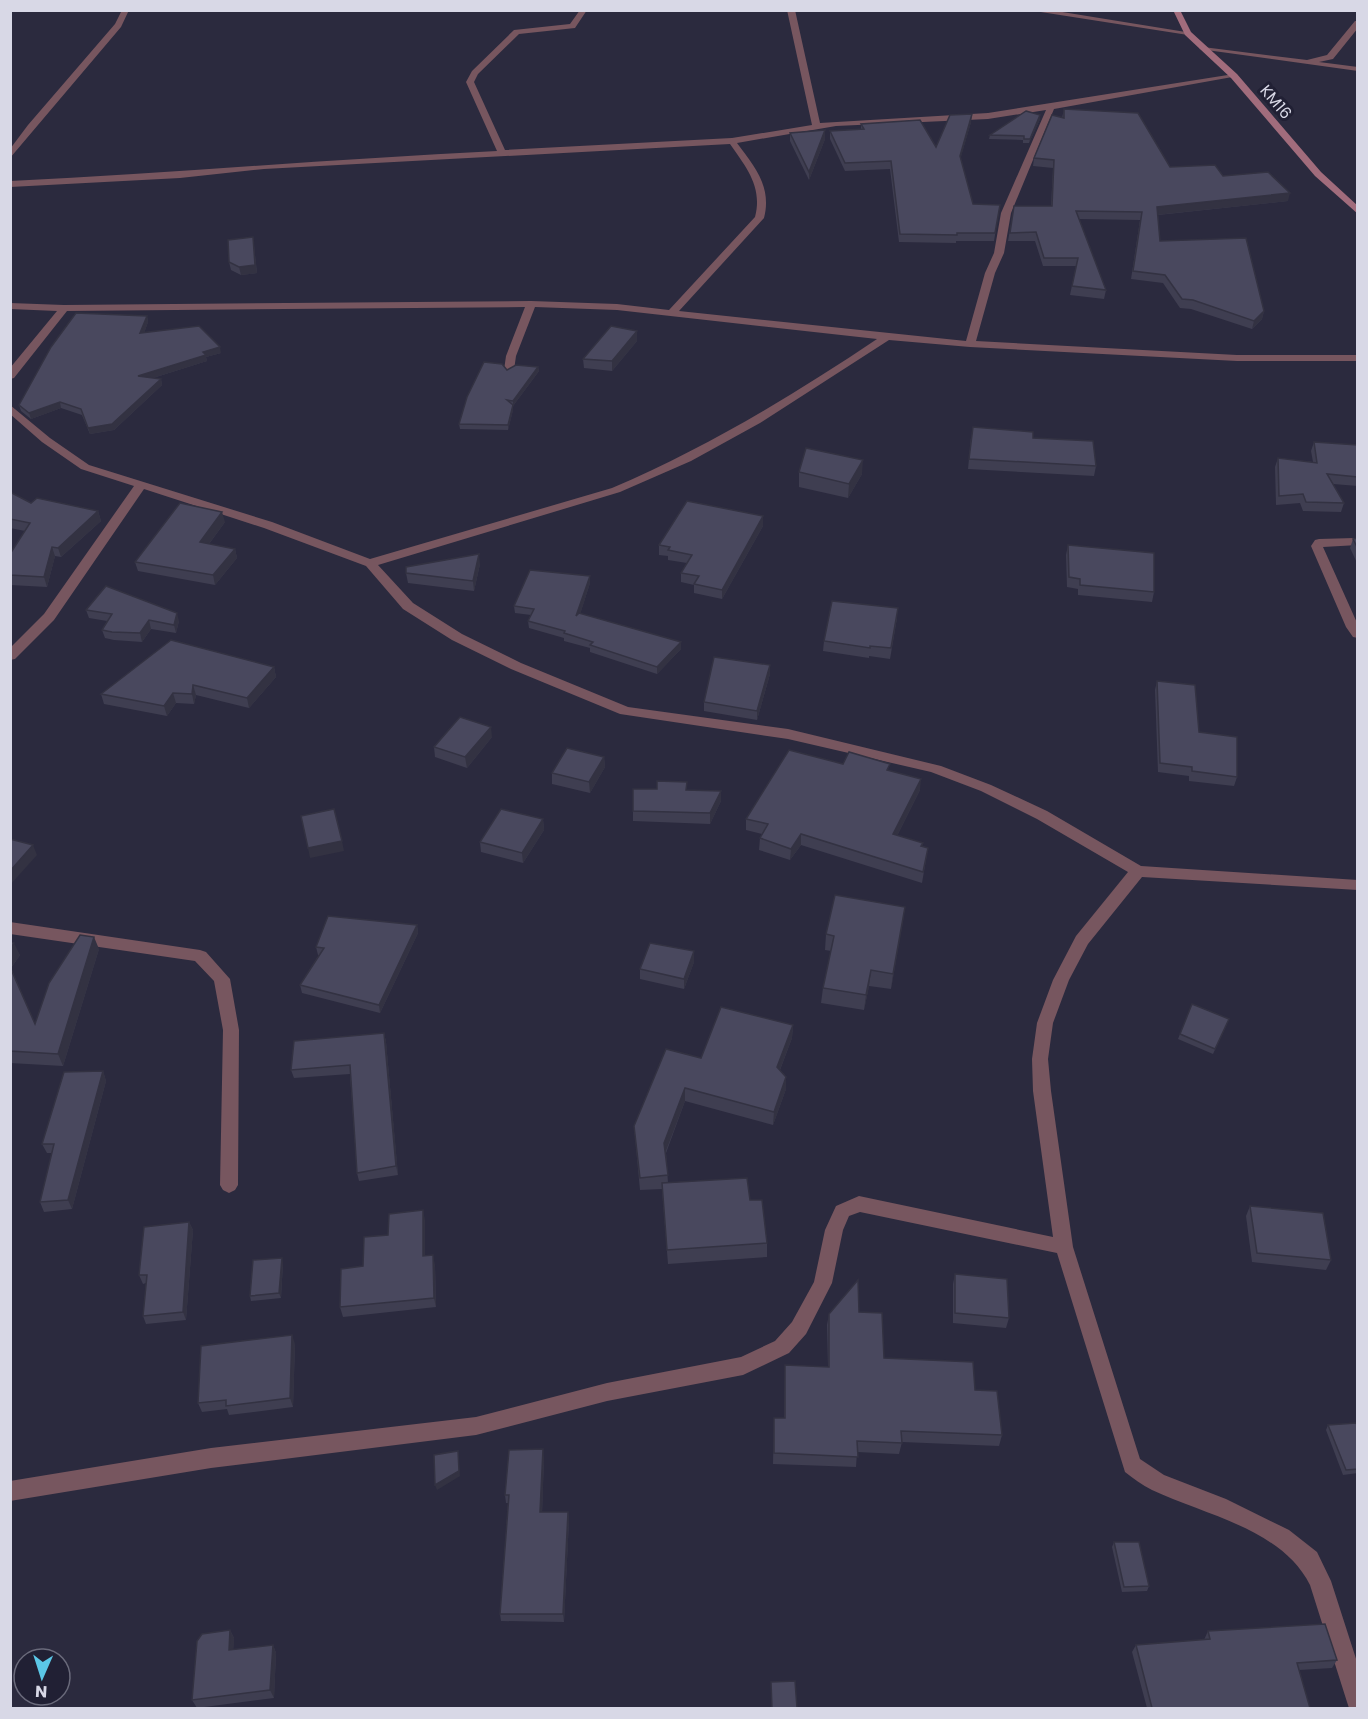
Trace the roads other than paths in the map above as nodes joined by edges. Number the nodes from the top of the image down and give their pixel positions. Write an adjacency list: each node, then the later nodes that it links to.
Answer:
1 (126, 10): 17 (street)
2 (584, 10): 16 (street)
3 (791, 10): 14 (street)
4 (1031, 10): 7 (street)
5 (1176, 10): 7 (street, KM16)
6 (1358, 23): 9 (street)
7 (1188, 33): 8 (street, KM16)
8 (1203, 49): 10 (street); 12 (street, KM16)
9 (1330, 57): 10 (street); 11 (street)
10 (1298, 63): 11 (street)
11 (1354, 69)
12 (1234, 76): 13 (street); 19 (street, KM16)
13 (1051, 107): 14 (street); 25 (street)
14 (817, 127): 15 (street)
15 (732, 141): 16 (street); 23 (street)
16 (502, 153): 18 (street)
17 (10, 156)
18 (10, 184)
19 (1358, 211)
20 (531, 304): 22 (street); 23 (street); 27 (street)
21 (10, 306): 22 (street)
22 (64, 308): 28 (street)
23 (672, 312): 24 (street)
24 (887, 337): 25 (street); 32 (street)
25 (970, 344): 26 (street)
26 (1358, 358)
27 (509, 370)
28 (10, 376)
29 (10, 408): 30 (street)
30 (141, 485): 32 (street); 34 (street)
31 (1354, 542): 33 (street)
32 (370, 563): 35 (street)
33 (1358, 634)
34 (10, 656)
35 (1138, 872): 36 (street); 39 (street)
36 (1358, 885)
37 (10, 928): 38 (street)
38 (229, 1185)
39 (1064, 1247): 40 (street); 41 (street)
40 (10, 1491)
41 (1358, 1702)

